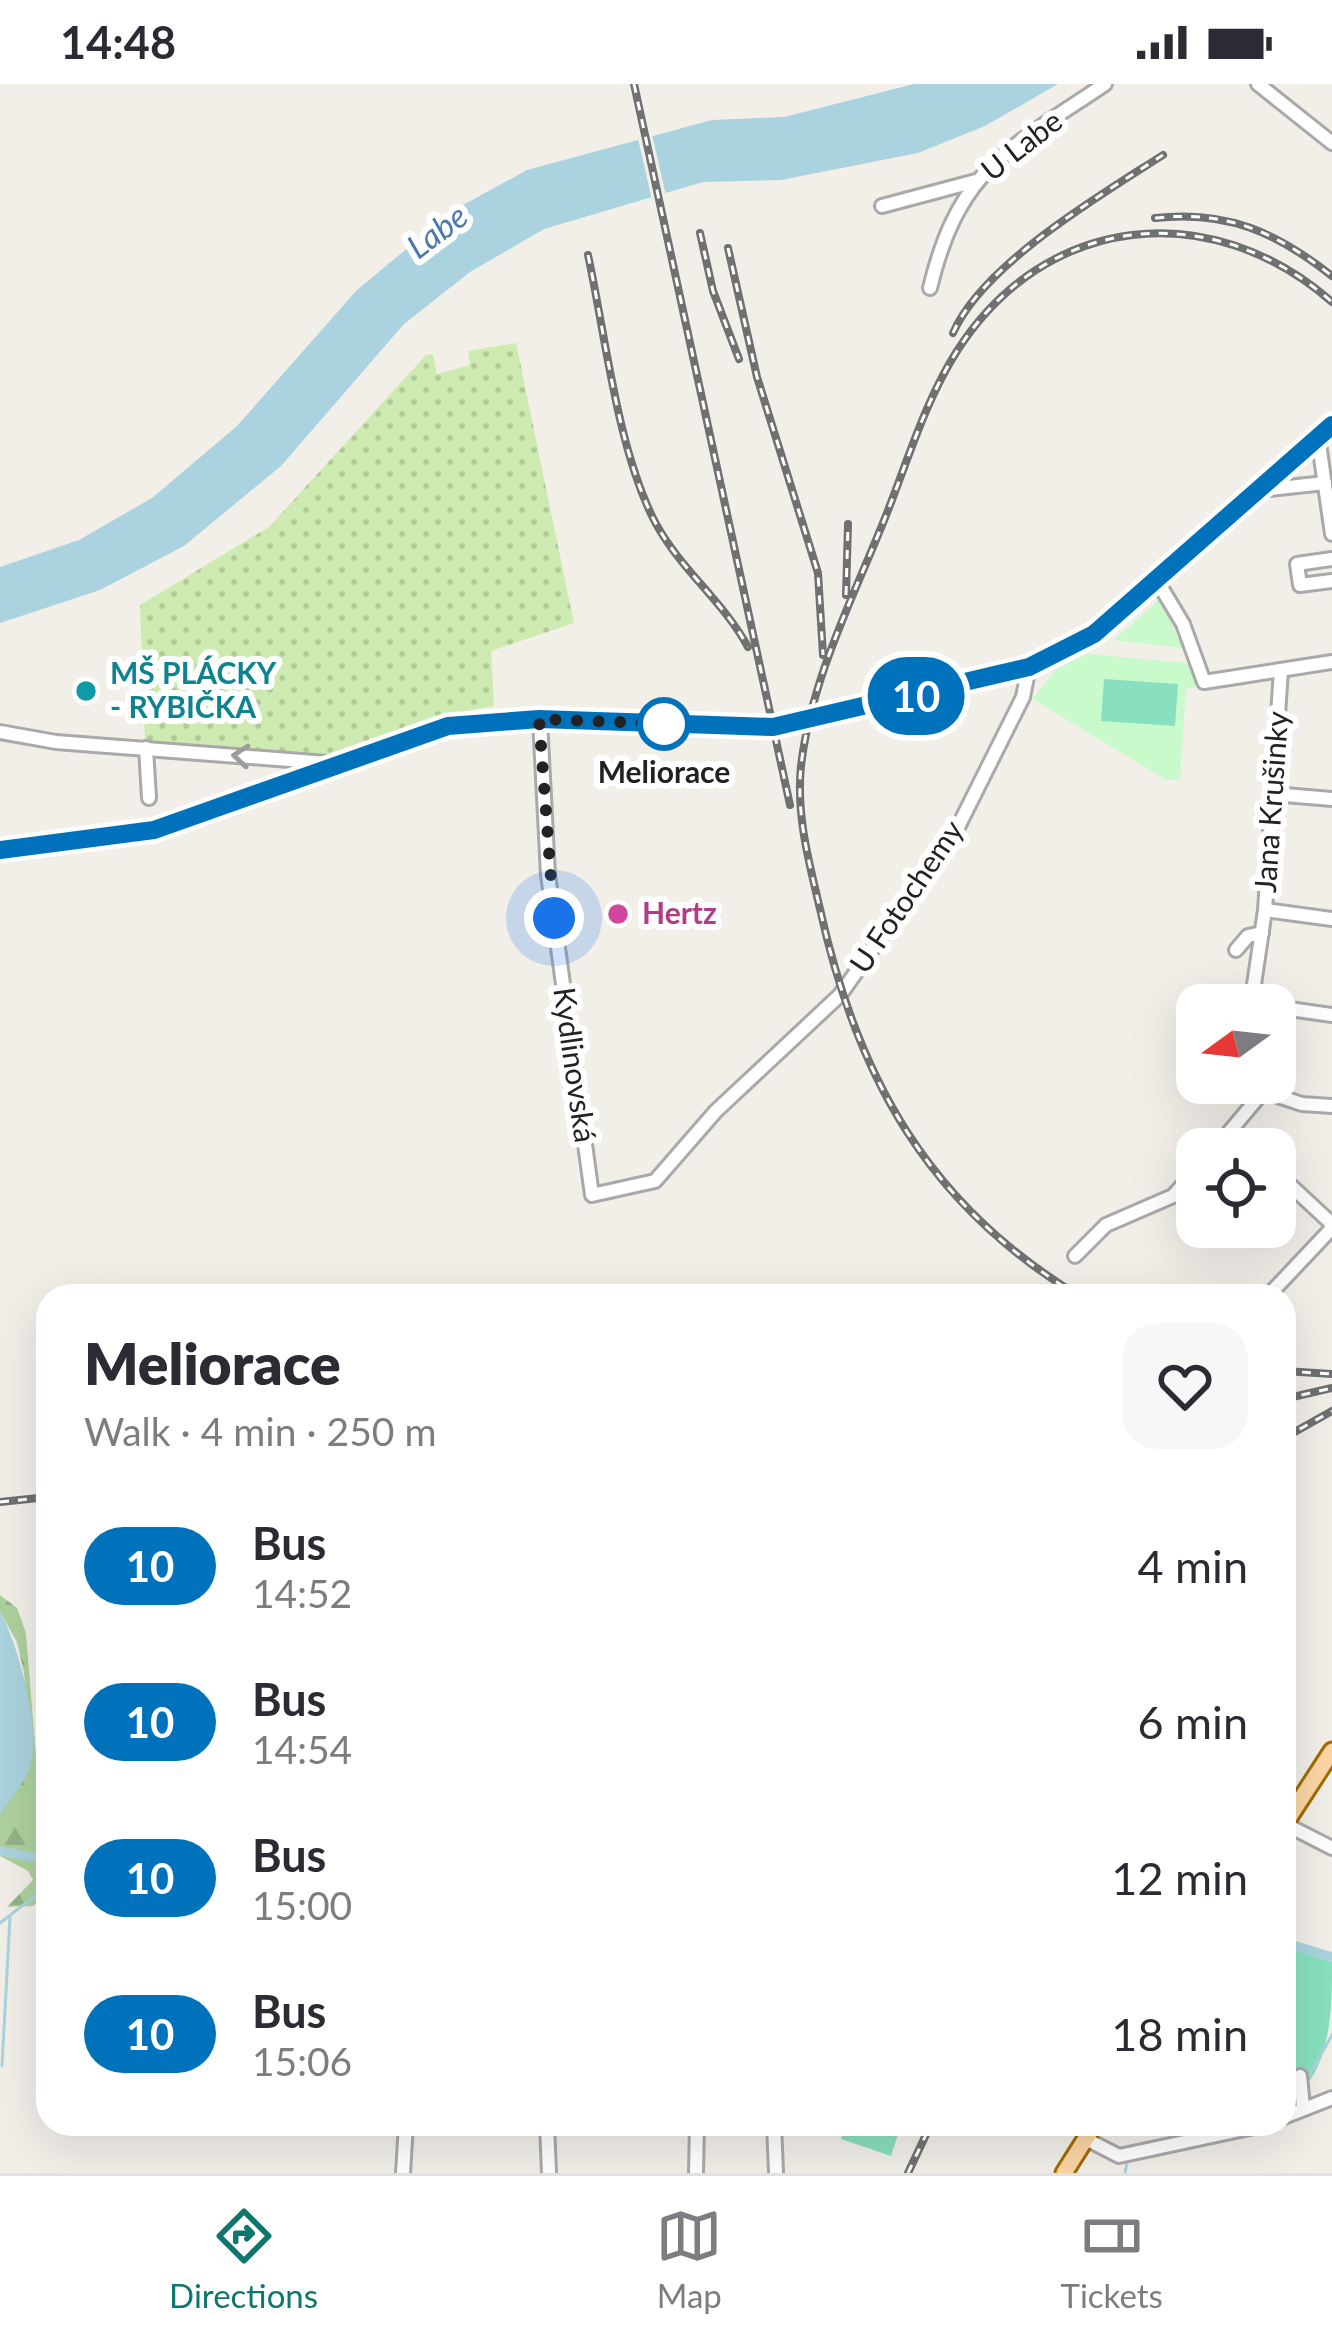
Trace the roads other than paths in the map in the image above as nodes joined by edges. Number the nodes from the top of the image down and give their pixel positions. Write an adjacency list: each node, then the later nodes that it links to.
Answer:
1 (1106, 84): 4 (street, U Labe)
2 (1258, 84): 3 (street)
3 (1332, 142)
4 (976, 181): 5 (street); 6 (street, U Labe)
5 (882, 206)
6 (930, 288)
7 (1332, 425): 8 (street)
8 (1318, 437): 9 (street); 10 (street)
9 (1325, 483): 10 (street); 11 (street)
10 (1257, 490): 13 (street)
11 (1332, 534)
12 (1332, 559): 14 (street)
13 (1156, 579): 16 (street); 17 (street)
14 (1332, 581)
15 (1332, 662): 17 (street)
16 (1029, 667): 18 (street); 39 (street, U Fotochemy)
17 (1281, 670): 22 (street, Jana Krušinky)
18 (539, 719): 21 (street); 39 (street, Kydlinovská)
19 (0, 732): 20 (street)
20 (146, 748): 21 (street, one-way to 20); 23 (street)
21 (335, 764): 25 (street)
22 (1273, 794): 24 (street); 26 (street, Jana Krušinky)
23 (149, 798)
24 (1332, 799)
25 (0, 850)
26 (1265, 910): 27 (street); 28 (street, Jana Krušinky)
27 (1332, 919)
28 (1262, 933): 29 (street, Jana Krušinky); 30 (street, Jana Krušinky)
29 (1236, 950)
30 (1254, 984)
31 (1296, 1010): 32 (street)
32 (1332, 1015)
33 (1296, 1099): 35 (street)
34 (1253, 1104): 36 (street)
35 (1332, 1106)
36 (1233, 1128)
37 (1296, 1191): 40 (street)
38 (1176, 1193): 41 (street)
39 (592, 1196)
40 (1332, 1226): 42 (street)
41 (1075, 1256)
42 (1279, 1284)
43 (1332, 1750): 44 (main road)
44 (1296, 1806)
45 (1296, 1831): 46 (street)
46 (1332, 1848)
47 (1300, 2076): 49 (street)
48 (1332, 2098): 49 (street)
49 (1303, 2107): 50 (street)
50 (1296, 2110)
51 (405, 2136): 58 (street)
52 (547, 2136): 59 (street)
53 (697, 2136): 60 (street)
54 (774, 2136): 61 (street)
55 (1087, 2136): 62 (main road)
56 (1096, 2136): 57 (street)
57 (1212, 2136)
58 (403, 2173)
59 (549, 2173)
60 (696, 2173)
61 (776, 2173)
62 (1064, 2173)

